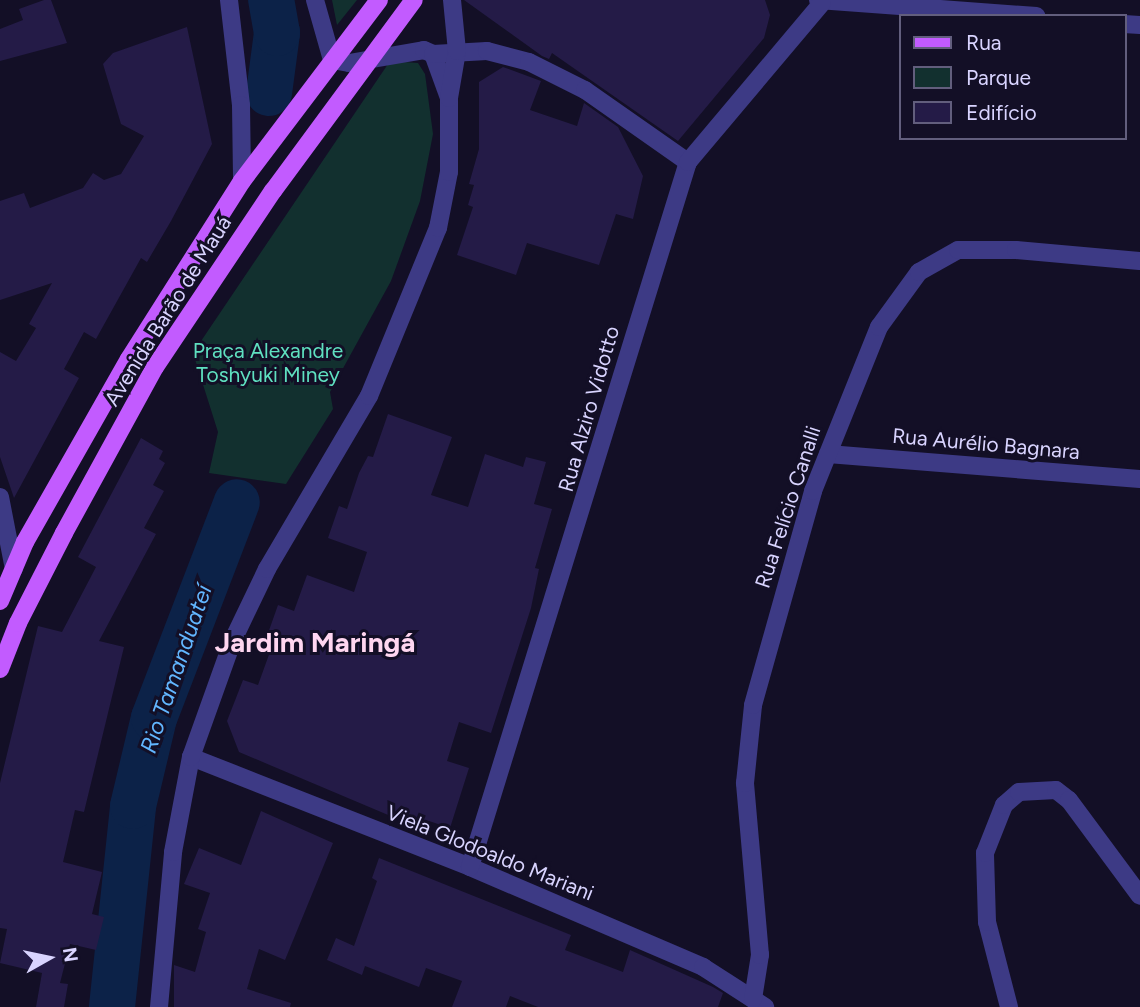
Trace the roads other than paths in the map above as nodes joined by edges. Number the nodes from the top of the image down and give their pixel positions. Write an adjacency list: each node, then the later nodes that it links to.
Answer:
1 (229, 0): 15 (street)
2 (315, 0): 11 (street)
3 (379, 0): 11 (main road, Avenida Barão de Mauá)
4 (414, 0): 12 (main road, Avenida Barão de Mauá)
5 (452, 0): 9 (street)
6 (820, 2): 7 (street); 14 (street, Rua Alziro Vidotto)
7 (964, 5): 8 (street)
8 (1023, 14)
9 (457, 51): 10 (street); 13 (street); 14 (street)
10 (433, 54): 12 (street); 13 (street)
11 (332, 60): 12 (street); 15 (main road, Avenida Barão de Mauá)
12 (368, 60): 22 (main road, Avenida Barão de Mauá)
13 (449, 98): 23 (street)
14 (688, 162): 24 (street, Rua Alziro Vidotto)
15 (242, 181): 20 (main road, Avenida Barão de Mauá)
16 (1140, 261): 17 (street, Rua Felício Canalli)
17 (828, 454): 18 (street, Rua Aurélio Bagnara); 26 (street, Rua Felício Canalli)
18 (1140, 479)
19 (0, 497): 20 (street)
20 (14, 569): 21 (main road, Avenida Barão de Mauá)
21 (0, 601)
22 (0, 669)
23 (191, 757): 24 (street, Viela Glodoaldo Mariani); 27 (street)
24 (470, 867): 26 (street, Viela Glodoaldo Mariani)
25 (1140, 896): 28 (street)
26 (759, 1003)
27 (159, 1007)
28 (1009, 1007)

